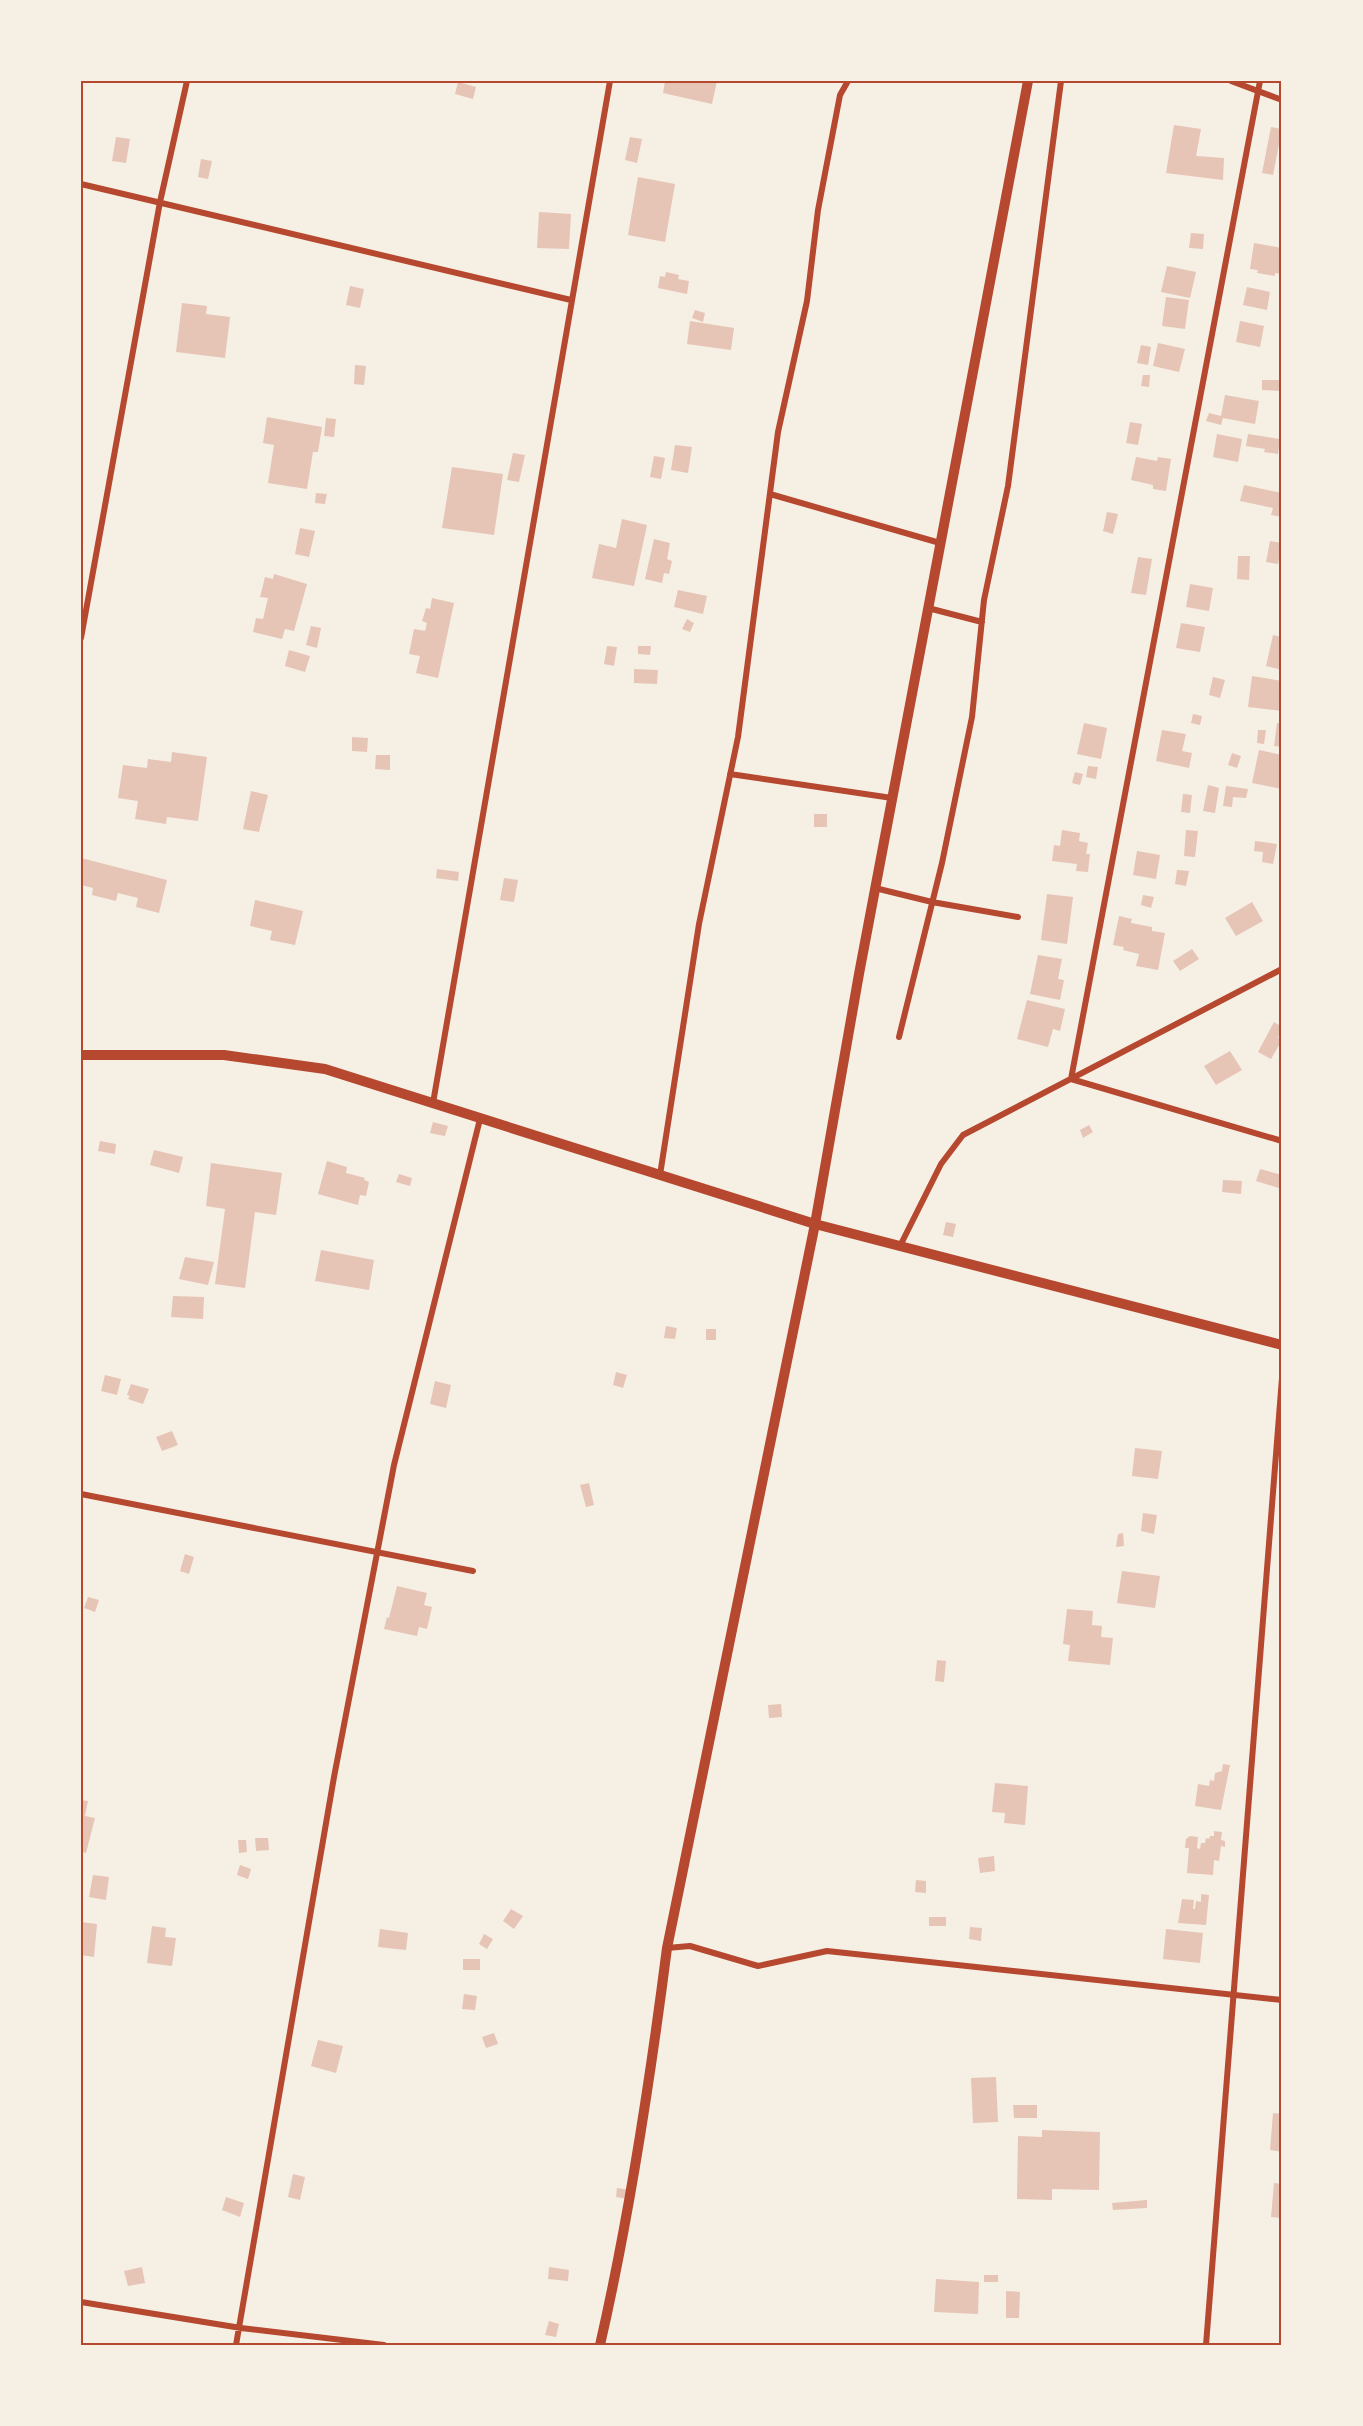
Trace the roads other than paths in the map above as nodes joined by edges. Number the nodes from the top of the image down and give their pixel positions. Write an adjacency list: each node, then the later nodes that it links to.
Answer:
1 (186, 81): 11 (street)
2 (610, 81): 12 (street)
3 (848, 81): 13 (street)
4 (1028, 81): 14 (street)
5 (1061, 81): 16 (street)
6 (1230, 81): 8 (street)
7 (1260, 81): 8 (street)
8 (1258, 91): 9 (street); 26 (street)
9 (1282, 100)
10 (81, 184): 11 (street)
11 (160, 202): 12 (street); 17 (street)
12 (571, 300): 27 (street)
13 (770, 494): 14 (street); 18 (street)
14 (940, 543): 15 (street)
15 (928, 608): 16 (street); 19 (street)
16 (982, 622): 21 (street)
17 (81, 638)
18 (730, 774): 19 (street); 30 (street)
19 (892, 798): 20 (street)
20 (875, 888): 21 (street); 31 (street)
21 (932, 902): 22 (street); 24 (street)
22 (1018, 916)
23 (1282, 969): 26 (street)
24 (899, 1037)
25 (81, 1055): 27 (street)
26 (1071, 1079): 29 (street); 32 (street)
27 (433, 1102): 28 (street)
28 (480, 1119): 30 (street); 36 (street)
29 (1282, 1141)
30 (660, 1175): 31 (street)
31 (815, 1224): 32 (street); 38 (street)
32 (900, 1246): 33 (street)
33 (1282, 1345)
34 (1282, 1378): 39 (street)
35 (81, 1494): 36 (street)
36 (378, 1552): 37 (street); 42 (street)
37 (472, 1570)
38 (667, 1948): 39 (street); 45 (street)
39 (1232, 1995): 40 (street); 46 (street)
40 (1282, 2000)
41 (81, 2302): 42 (street)
42 (241, 2328): 43 (street); 44 (street)
43 (236, 2345)
44 (384, 2345)
45 (600, 2345)
46 (1206, 2345)

